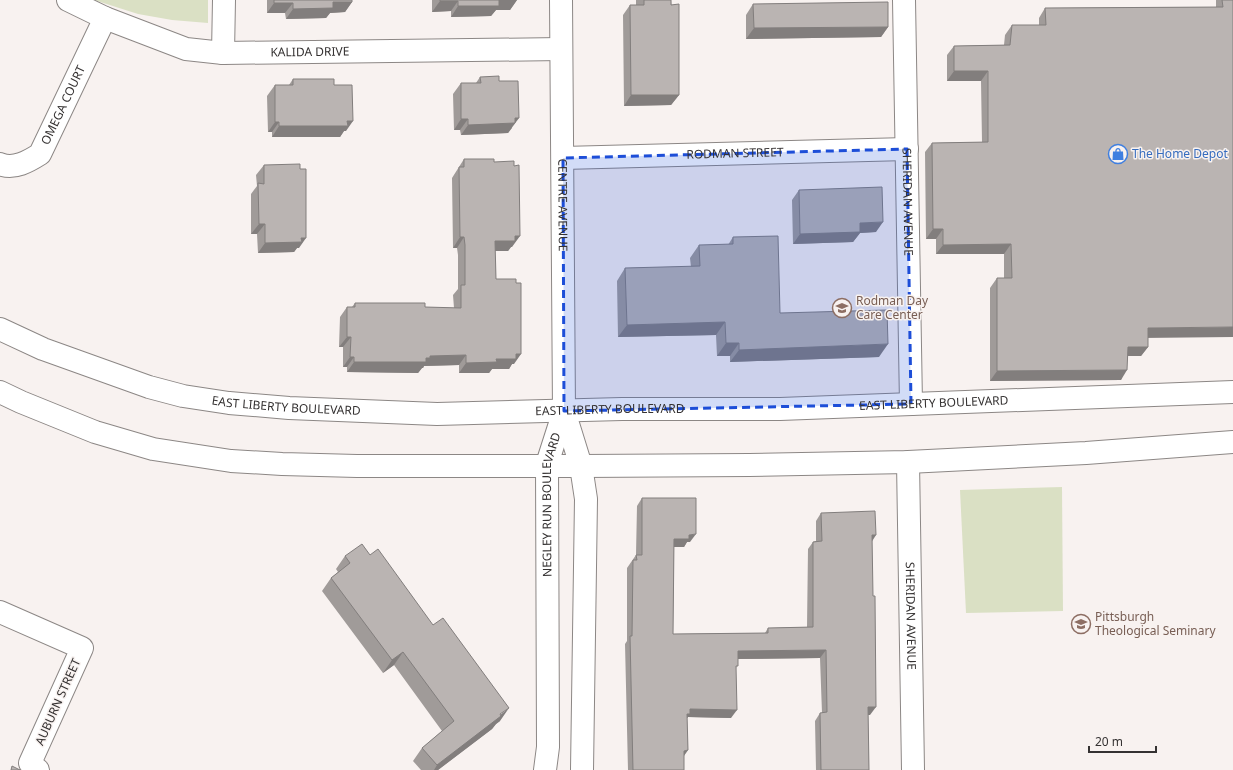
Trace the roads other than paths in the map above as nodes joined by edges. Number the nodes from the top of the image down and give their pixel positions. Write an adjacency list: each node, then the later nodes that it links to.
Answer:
1 (68, 0): 5 (main road, KALIDA DRIVE)
2 (224, 0): 7 (main road)
3 (561, 0): 6 (main road, CENTRE AVENUE)
4 (904, 0): 8 (main road, SHERIDAN AVENUE)
5 (105, 18): 7 (main road, KALIDA DRIVE); 10 (main road, OMEGA COURT)
6 (562, 48): 7 (main road, KALIDA DRIVE); 9 (main road, CENTRE AVENUE)
7 (223, 53)
8 (907, 149): 9 (main road, RODMAN STREET); 14 (main road, SHERIDAN AVENUE)
9 (563, 158): 15 (main road, CENTRE AVENUE)
10 (0, 164)
11 (0, 329): 15 (main road, EAST LIBERTY BOULEVARD)
12 (0, 392): 18 (main road)
13 (1233, 392): 14 (main road, EAST LIBERTY BOULEVARD)
14 (911, 404): 15 (main road, EAST LIBERTY BOULEVARD)
15 (564, 411): 18 (main road, NEGLEY RUN BOULEVARD); 19 (main road, NEGLEY RUN BOULEVARD)
16 (1233, 442): 17 (main road)
17 (908, 462): 19 (main road); 24 (main road, SHERIDAN AVENUE)
18 (547, 464): 19 (main road); 22 (main road, NEGLEY RUN BOULEVARD)
19 (581, 466): 23 (main road, NEGLEY RUN BOULEVARD)
20 (0, 612): 21 (main road, AUBURN STREET)
21 (38, 770)
22 (545, 770)
23 (582, 770)
24 (913, 770)

